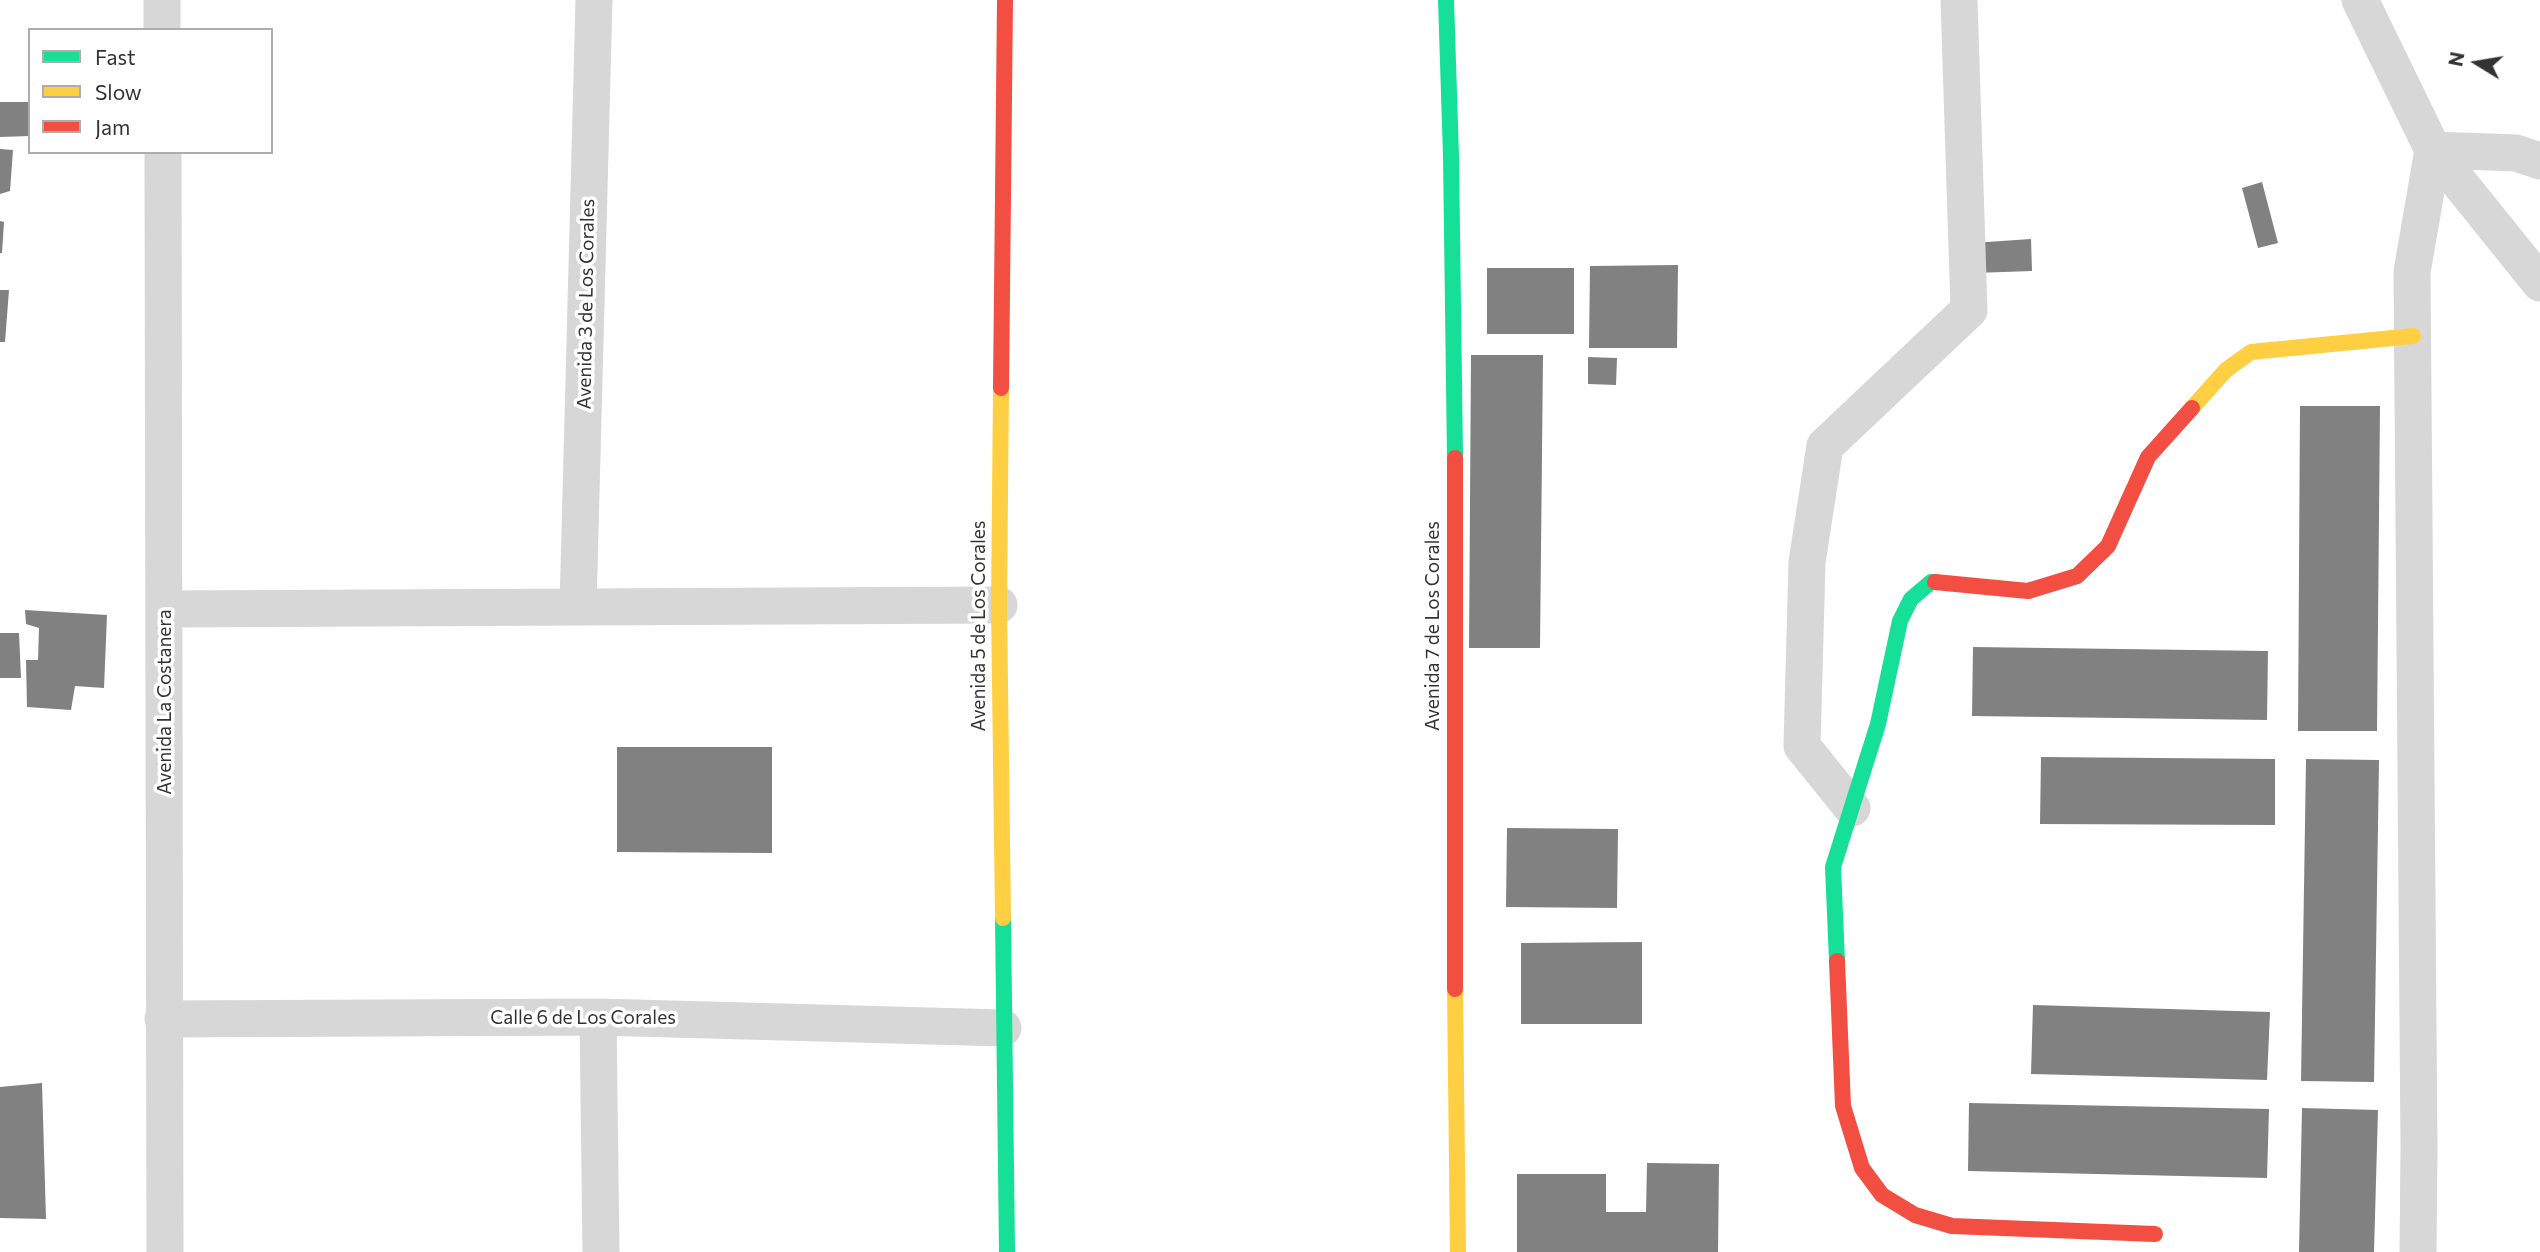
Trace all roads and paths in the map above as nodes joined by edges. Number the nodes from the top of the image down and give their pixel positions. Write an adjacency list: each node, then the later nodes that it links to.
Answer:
1 (162, 0): 7 (street)
2 (594, 0): 14 (street, Avenida 3 de Los Corales)
3 (1005, 0): 13 (street, Avenida 5 de Los Corales)
4 (1446, 0): 24 (street, Avenida 7 de Los Corales)
5 (1959, 0): 16 (street)
6 (2360, 0): 8 (street)
7 (162, 28)
8 (2433, 150): 10 (street); 11 (street); 12 (street)
9 (163, 154): 15 (street, Avenida La Costanera)
10 (2540, 161)
11 (2540, 283)
12 (2413, 336): 16 (street); 25 (street)
13 (999, 605): 14 (street); 19 (street, Avenida 5 de Los Corales)
14 (578, 607): 15 (street)
15 (165, 609): 18 (street, Avenida La Costanera)
16 (1852, 808): 20 (street)
17 (598, 1017): 18 (street, Calle 6 de Los Corales); 19 (street, Calle 6 de Los Corales); 22 (street)
18 (163, 1019): 21 (street, Avenida La Costanera)
19 (1003, 1028): 23 (street, Avenida 5 de Los Corales)
20 (2155, 1234)
21 (165, 1252)
22 (601, 1252)
23 (1007, 1252)
24 (1458, 1252)
25 (2417, 1252)

